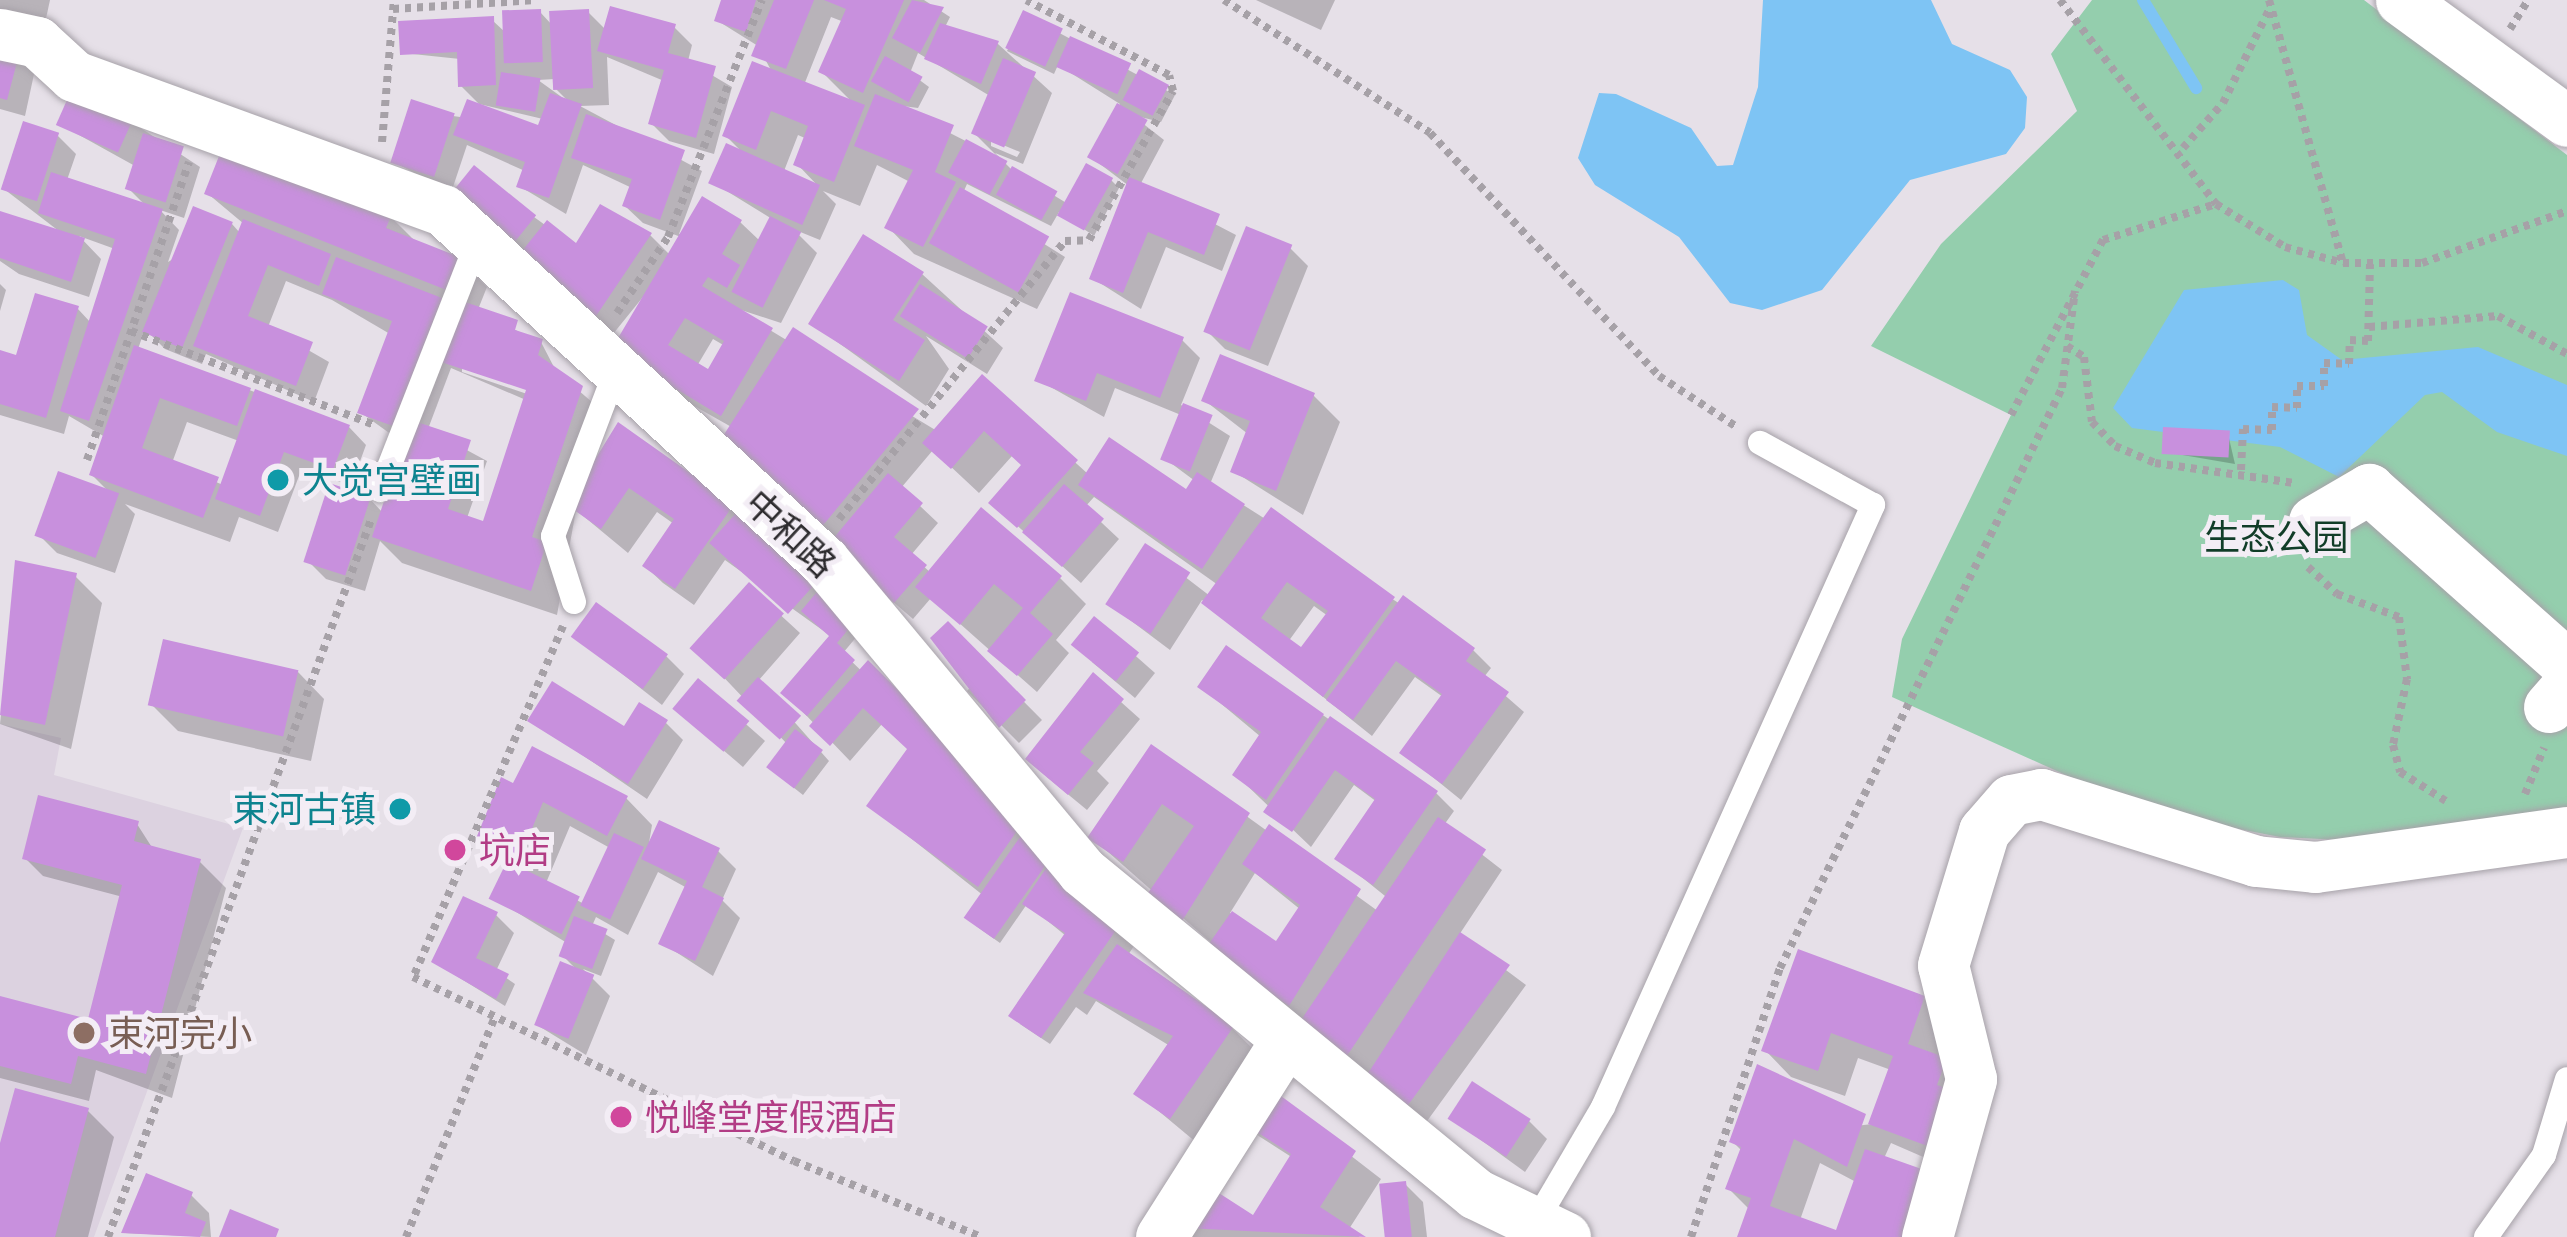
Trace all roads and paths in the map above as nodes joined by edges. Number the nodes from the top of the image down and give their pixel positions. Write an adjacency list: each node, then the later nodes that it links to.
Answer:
1 (536, 0): 8 (path)
2 (762, 0): 24 (path)
3 (1026, 0): 32 (path)
4 (1223, 0): 27 (path)
5 (2060, 0): 12 (path)
6 (2401, 0): 11 (street)
7 (2271, 2): 12 (path); 17 (path)
8 (393, 4): 13 (path)
9 (0, 34): 10 (street, 中和路)
10 (205, 116): 13 (street, 中和路); 21 (path)
11 (2567, 121)
12 (2183, 148): 14 (path)
13 (373, 182): 16 (street, 中和路)
14 (2216, 204): 17 (path); 19 (path)
15 (2567, 211): 18 (path)
16 (477, 242): 24 (street, 中和路); 26 (lane)
17 (2343, 262): 18 (path)
18 (2371, 264): 20 (path)
19 (2075, 291): 22 (path); 25 (path)
20 (2368, 327): 23 (path); 29 (path)
21 (131, 331): 26 (path); 28 (path)
22 (2067, 346): 29 (path); 47 (path)
23 (2567, 354)
24 (603, 362): 32 (street, 中和路); 33 (lane)
25 (2012, 415)
26 (397, 435): 30 (lane)
27 (1760, 442): 42 (lane)
28 (87, 460)
29 (2241, 470): 31 (path)
30 (380, 490): 43 (path)
31 (2314, 521): 34 (street); 36 (path)
32 (813, 551): 39 (street, 中和路)
33 (574, 602): 38 (path)
34 (2561, 686): 35 (path)
35 (2507, 799)
36 (2455, 803)
37 (2567, 832): 48 (street)
38 (494, 1019): 44 (path); 45 (path)
39 (1284, 1042): 41 (street, 中和路); 46 (street)
40 (2567, 1079): 49 (lane)
41 (1471, 1215): 42 (street, 中和路)
42 (1550, 1230)
43 (108, 1237)
44 (406, 1237)
45 (981, 1237)
46 (1161, 1237)
47 (1691, 1237)
48 (1927, 1237)
49 (2486, 1237)

